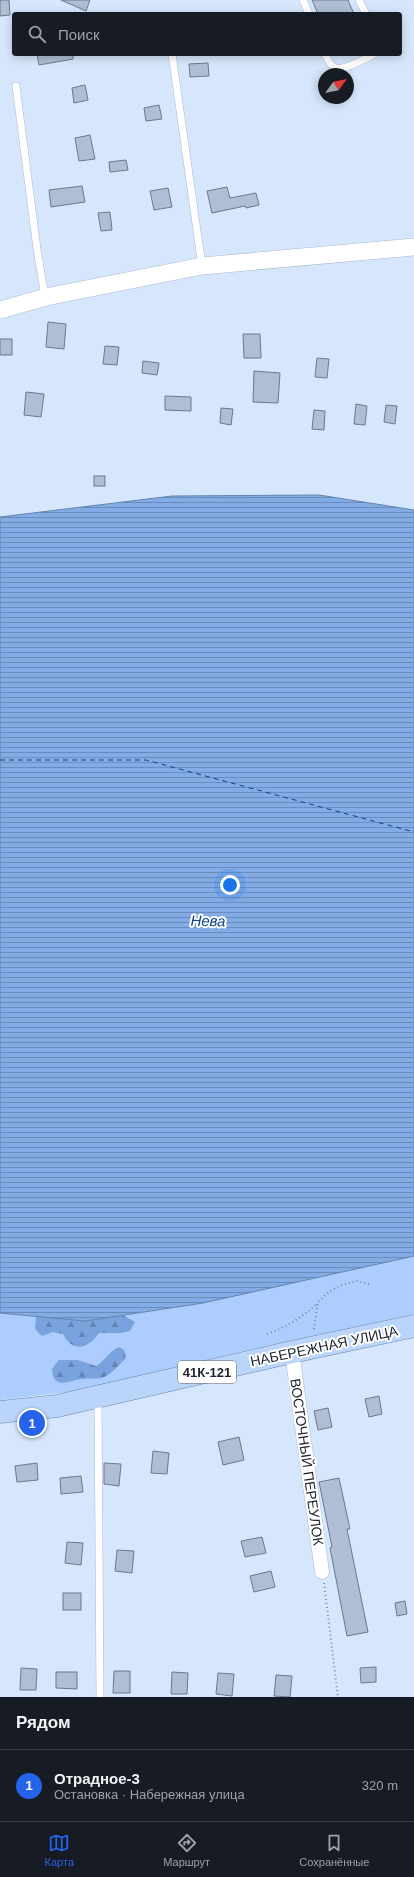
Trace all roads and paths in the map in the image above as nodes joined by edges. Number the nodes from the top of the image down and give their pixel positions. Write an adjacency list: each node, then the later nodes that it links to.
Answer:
1 (303, 0): 3 (lane)
2 (360, 0): 4 (lane)
3 (307, 12)
4 (365, 12)
5 (172, 56): 10 (lane)
6 (326, 56): 7 (lane)
7 (370, 56)
8 (16, 86): 11 (lane)
9 (414, 247): 10 (street)
10 (202, 266): 11 (street)
11 (46, 297): 12 (street)
12 (0, 310)
13 (372, 1285): 14 (path)
14 (318, 1302): 16 (path); 17 (path)
15 (414, 1326): 18 (main road, НАБЕРЕЖНАЯ УЛИЦА / 41К-121)
16 (314, 1329)
17 (267, 1334)
18 (292, 1352): 19 (main road, НАБЕРЕЖНАЯ УЛИЦА / 41К-121); 21 (street, ВОСТОЧНЫЙ ПЕРЕУЛОК)
19 (98, 1397): 20 (main road, НАБЕРЕЖНАЯ УЛИЦА / 41К-121); 22 (lane)
20 (0, 1412)
21 (322, 1572): 23 (path)
22 (100, 1697)
23 (338, 1697)

